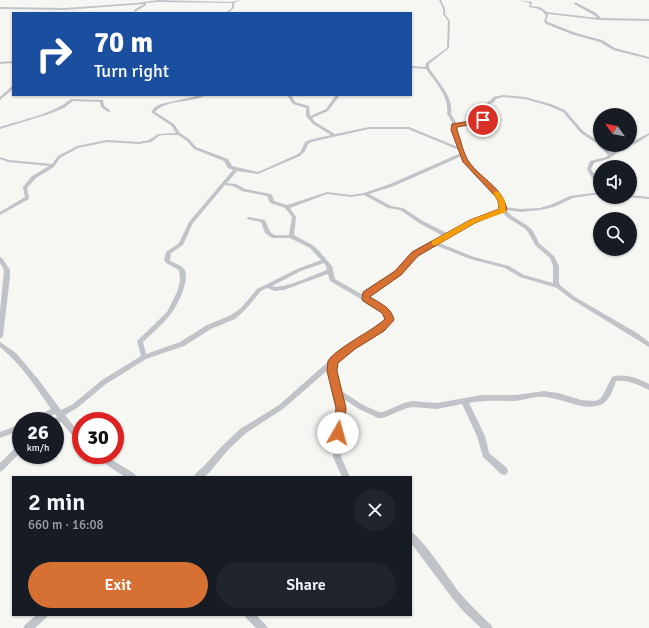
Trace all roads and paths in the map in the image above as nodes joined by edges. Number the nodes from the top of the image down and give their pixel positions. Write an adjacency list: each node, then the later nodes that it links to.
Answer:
1 (153, 0): 6 (street); 7 (street)
2 (177, 0): 7 (street)
3 (240, 0): 8 (street)
4 (440, 0): 20 (street)
5 (519, 0): 13 (street)
6 (145, 2): 10 (street); 11 (street)
7 (173, 2): 8 (street)
8 (233, 3): 12 (street)
9 (575, 3): 14 (street)
10 (0, 8)
11 (135, 11)
12 (227, 12)
13 (546, 13): 14 (street); 16 (street)
14 (600, 19): 15 (street)
15 (649, 20)
16 (649, 58)
17 (12, 62): 18 (street)
18 (0, 63)
19 (412, 67): 20 (street)
20 (427, 68): 29 (street)
21 (12, 88): 25 (street)
22 (200, 96): 28 (street)
23 (290, 96): 27 (street)
24 (337, 96): 27 (street)
25 (0, 99)
26 (109, 111): 30 (street)
27 (310, 118): 34 (street)
28 (167, 121): 31 (street); 32 (street)
29 (454, 126): 36 (street); 38 (street)
30 (0, 128)
31 (163, 134): 32 (street); 42 (street)
32 (179, 134): 43 (street)
33 (649, 134): 35 (street)
34 (333, 135): 36 (street); 43 (street)
35 (637, 141)
36 (461, 151): 46 (street); 51 (street)
37 (615, 152): 38 (street)
38 (610, 156): 40 (street)
39 (0, 158): 42 (street)
40 (602, 160)
41 (593, 162): 44 (street)
42 (53, 164): 52 (street)
43 (236, 169): 45 (street)
44 (593, 176)
45 (224, 184): 50 (street); 66 (street)
46 (365, 194): 50 (street); 55 (street)
47 (593, 194): 51 (street)
48 (637, 197): 49 (street)
49 (649, 198)
50 (287, 207): 54 (street)
51 (503, 209): 55 (street); 61 (street)
52 (0, 214)
53 (249, 218): 54 (street)
54 (291, 236): 58 (street)
55 (448, 236): 56 (street)
56 (435, 243): 61 (street); 62 (street)
57 (0, 260): 63 (street)
58 (325, 261): 59 (street); 60 (street)
59 (330, 270): 60 (street); 62 (street)
60 (266, 286): 66 (street)
61 (559, 287): 65 (street)
62 (366, 299): 67 (street)
63 (0, 336)
64 (0, 344): 71 (street)
65 (649, 345)
66 (144, 357): 72 (street)
67 (333, 361): 69 (street); 81 (street)
68 (649, 387): 70 (street)
69 (338, 392): 70 (street); 83 (street)
70 (464, 401): 80 (street)
71 (59, 412)
72 (64, 412)
73 (64, 419): 74 (street)
74 (72, 429)
75 (12, 430): 76 (street)
76 (0, 435)
77 (12, 456): 79 (street)
78 (112, 464): 82 (street)
79 (0, 468)
80 (504, 471)
81 (205, 474)
82 (130, 476)
83 (346, 476)
84 (412, 537): 89 (street)
85 (43, 616): 87 (street)
86 (250, 616): 88 (street)
87 (28, 628)
88 (264, 628)
89 (488, 628)

